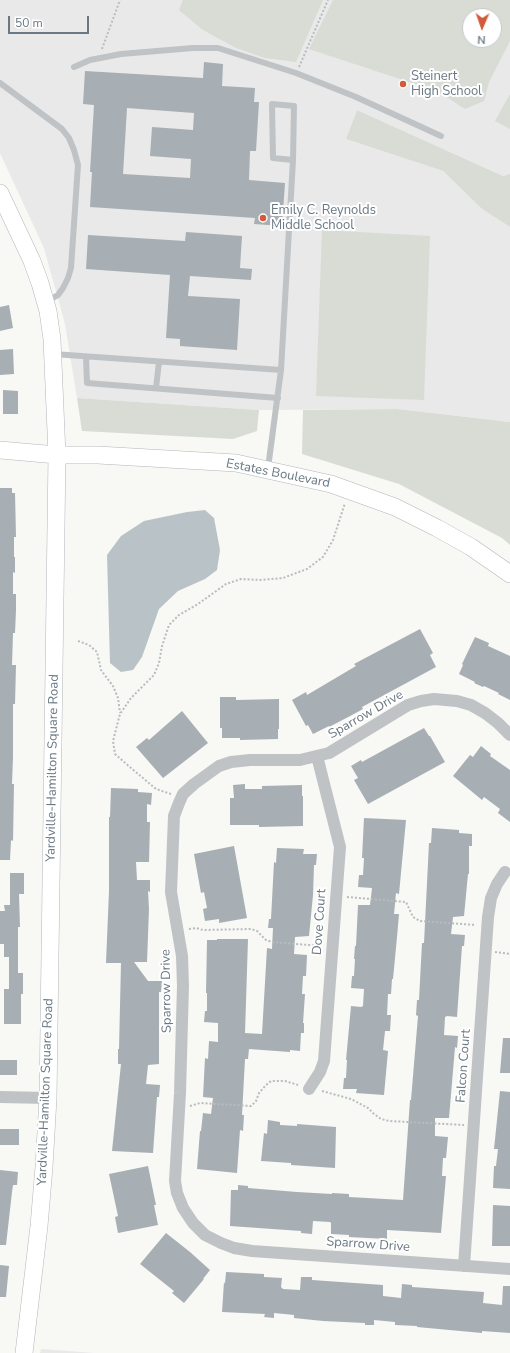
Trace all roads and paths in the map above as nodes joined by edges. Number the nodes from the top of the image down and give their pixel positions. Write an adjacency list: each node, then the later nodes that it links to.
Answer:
1 (120, 0): 3 (path)
2 (328, 0): 5 (path)
3 (100, 58): 4 (lane); 5 (lane)
4 (74, 67)
5 (296, 73): 7 (lane)
6 (0, 83): 10 (lane)
7 (441, 136)
8 (293, 160): 8 (lane); 14 (lane)
9 (0, 193): 10 (street, Yardville-Hamilton Square Road)
10 (46, 302): 11 (street, Yardville-Hamilton Square Road)
11 (53, 354): 12 (lane); 18 (street, Yardville-Hamilton Square Road)
12 (86, 357): 13 (lane); 15 (lane)
13 (159, 362): 14 (lane); 15 (lane)
14 (281, 370): 16 (lane)
15 (156, 388): 16 (lane)
16 (278, 398): 19 (lane)
17 (0, 450): 18 (street, Estates Boulevard)
18 (58, 455): 19 (street, Estates Boulevard); 34 (street, Yardville-Hamilton Square Road)
19 (268, 470): 20 (street, Estates Boulevard)
20 (350, 491): 21 (street, Estates Boulevard); 23 (path)
21 (510, 574)
22 (78, 641): 23 (path)
23 (120, 714): 26 (path)
24 (510, 736): 25 (street, Sparrow Drive)
25 (317, 756): 26 (street, Sparrow Drive); 28 (street, Dove Court)
26 (181, 798): 30 (street, Sparrow Drive)
27 (505, 872): 29 (street, Falcon Court)
28 (336, 896): 29 (path); 31 (street, Dove Court)
29 (488, 926): 36 (street, Falcon Court)
30 (178, 932): 31 (path); 35 (street, Sparrow Drive)
31 (332, 947): 32 (street, Dove Court)
32 (309, 1089): 35 (path); 36 (path)
33 (0, 1097): 34 (street)
34 (48, 1098): 39 (street, Yardville-Hamilton Square Road)
35 (179, 1104): 37 (street, Sparrow Drive)
36 (474, 1125): 37 (street, Falcon Court)
37 (464, 1266): 38 (street, Sparrow Drive)
38 (510, 1269)
39 (24, 1353)

